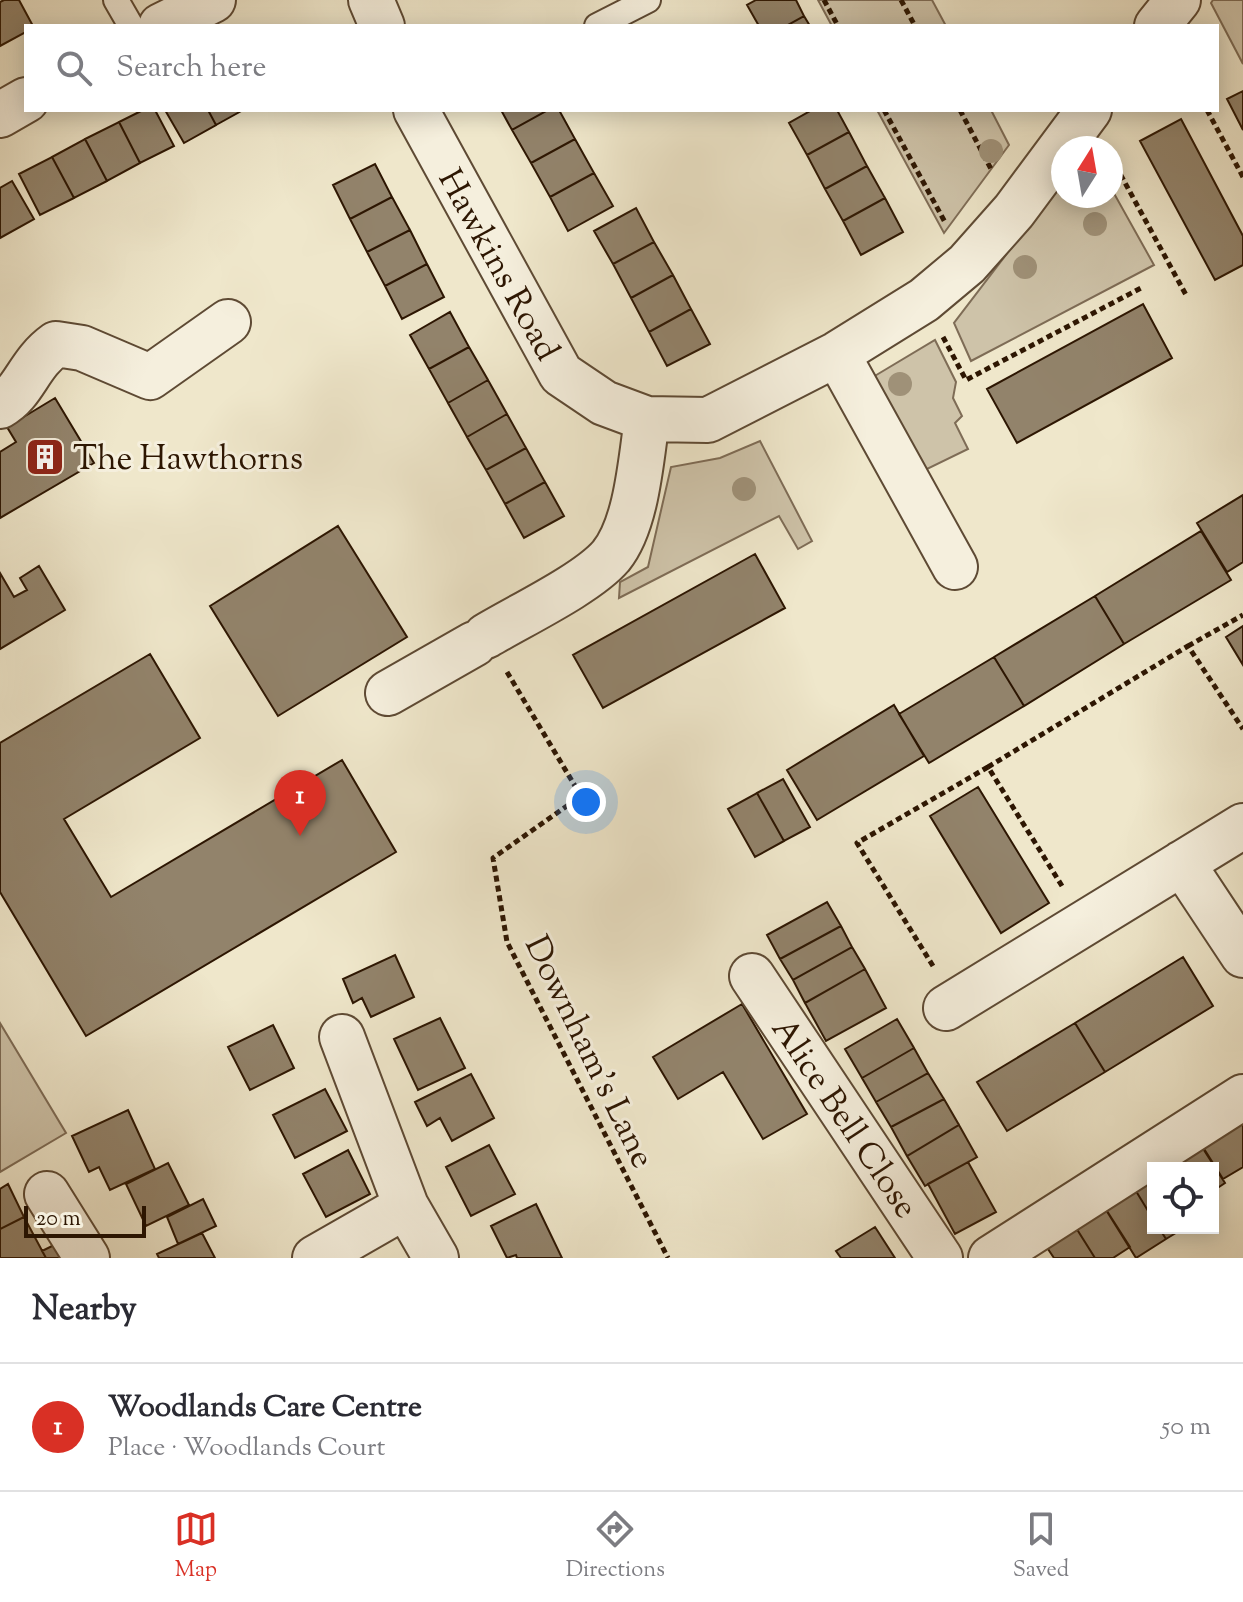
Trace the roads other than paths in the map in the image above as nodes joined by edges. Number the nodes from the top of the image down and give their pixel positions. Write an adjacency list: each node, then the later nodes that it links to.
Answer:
1 (116, 0): 6 (lane)
2 (213, 0): 7 (street)
3 (371, 0): 8 (street)
4 (648, 0): 9 (lane)
5 (1178, 0): 10 (street)
6 (130, 24)
7 (165, 24)
8 (381, 24)
9 (601, 24)
10 (1159, 24)
11 (24, 101): 14 (street)
12 (422, 112): 19 (street, Hawkins Road)
13 (1085, 112): 15 (street, Hawkins Road)
14 (0, 115)
15 (1053, 127): 17 (street, Hawkins Road)
16 (228, 322): 18 (street)
17 (837, 354): 19 (street, Hawkins Road); 20 (street)
18 (0, 406)
19 (647, 419): 21 (street)
20 (955, 567)
21 (388, 693)
22 (1243, 826): 23 (street)
23 (1182, 863): 24 (street); 26 (street)
24 (1243, 955)
25 (752, 976): 34 (street, Alice Bell Close)
26 (950, 1005)
27 (342, 1037): 30 (street)
28 (1243, 1097): 35 (street)
29 (47, 1194): 31 (street)
30 (406, 1206): 32 (street); 33 (street)
31 (87, 1258)
32 (315, 1258)
33 (436, 1258)
34 (940, 1258)
35 (991, 1258)

